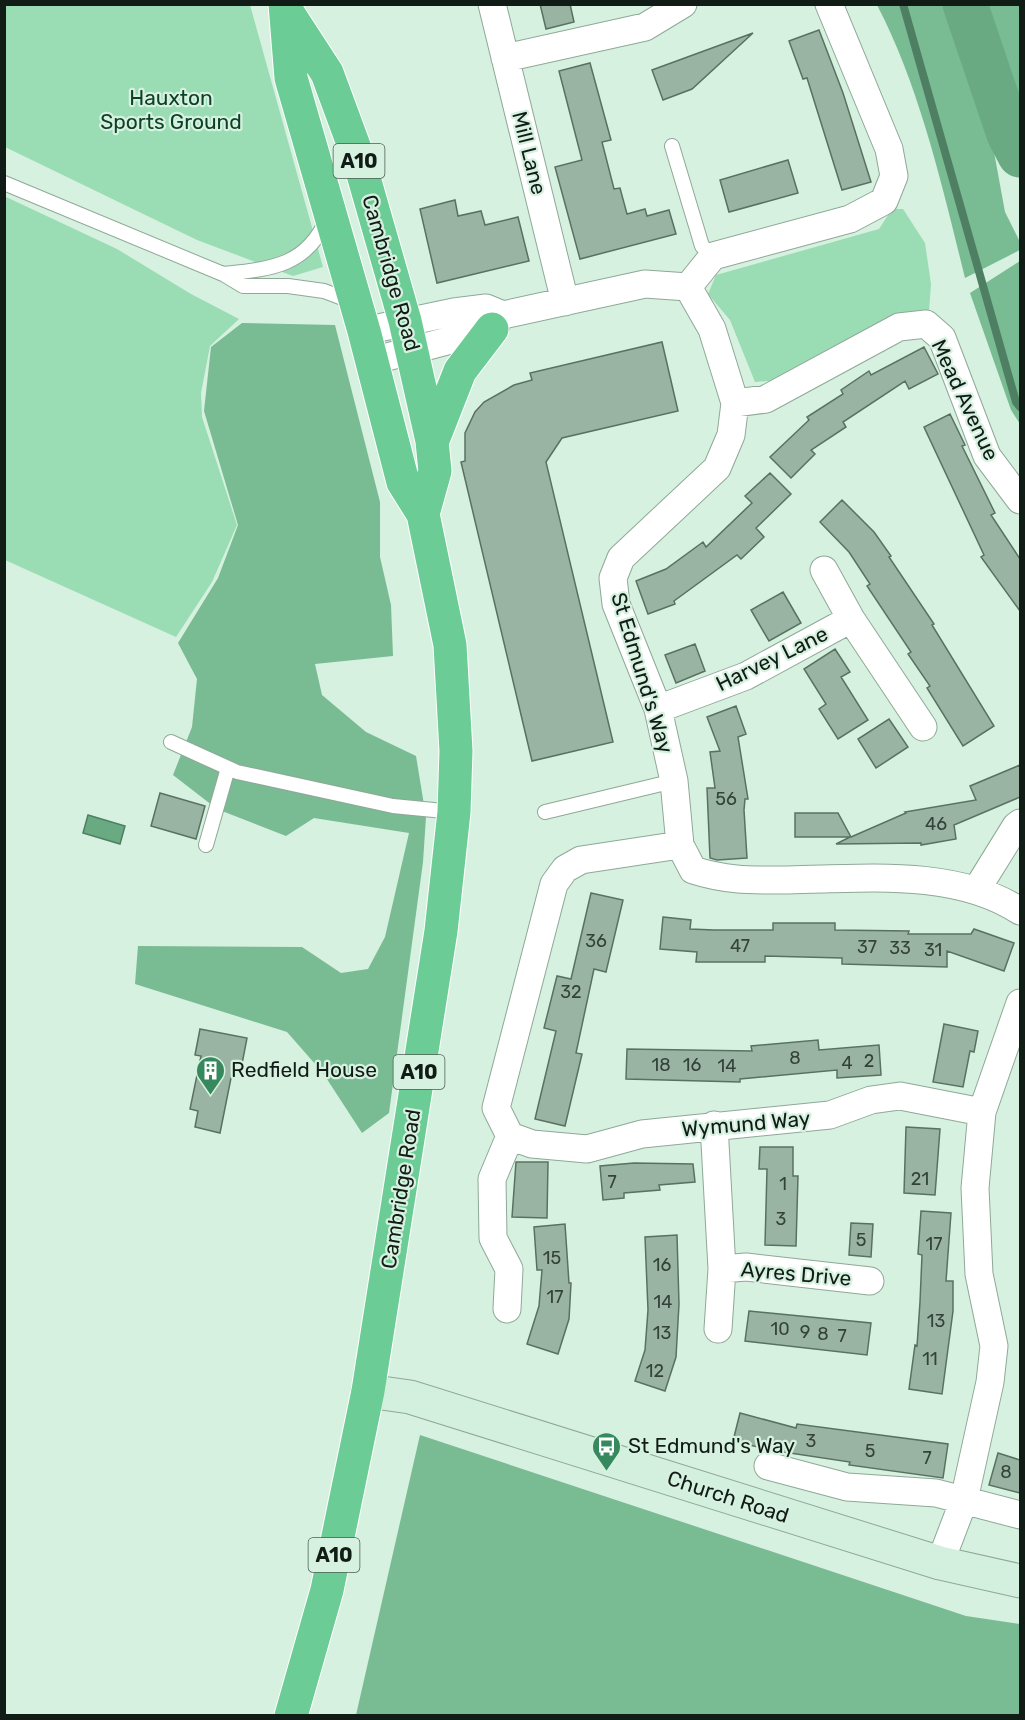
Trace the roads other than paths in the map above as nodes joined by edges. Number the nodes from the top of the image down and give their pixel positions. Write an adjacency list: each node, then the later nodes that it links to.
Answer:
1 (492, 4): 5 (street, Mill Lane)
2 (683, 4): 5 (street)
3 (829, 4): 9 (street)
4 (286, 8): 8 (highway, Cambridge Road / A10); 13 (highway, Cambridge Road / A10)
5 (505, 58): 12 (street, Mill Lane)
6 (672, 146): 9 (lane)
7 (4, 183): 10 (lane)
8 (330, 211): 10 (lane); 15 (highway, Cambridge Road / A10)
9 (713, 256): 11 (street)
10 (223, 274): 15 (lane)
11 (688, 287): 12 (street); 17 (street, St Edmund's Way)
12 (565, 302): 14 (street)
13 (405, 321): 14 (street); 15 (street); 16 (highway, Cambridge Road / A10)
14 (498, 322): 16 (street); 18 (highway)
15 (364, 332): 16 (street); 20 (highway, Cambridge Road / A10)
16 (413, 352): 18 (highway, Cambridge Road / A10)
17 (735, 403): 19 (street, Mead Avenue); 23 (street, St Edmund's Way)
18 (432, 441): 20 (highway, Cambridge Road / A10)
19 (1020, 500)
20 (423, 514): 28 (highway, Cambridge Road / A10)
21 (824, 570): 22 (street, Harvey Lane)
22 (852, 619): 23 (street, Harvey Lane); 24 (street, Harvey Lane)
23 (658, 709): 27 (street, St Edmund's Way)
24 (923, 727)
25 (171, 741): 26 (lane)
26 (228, 768): 28 (lane); 31 (lane)
27 (674, 781): 29 (lane); 32 (street, St Edmund's Way)
28 (454, 812): 43 (highway, Cambridge Road / A10)
29 (544, 812)
30 (1020, 823): 33 (street)
31 (206, 845)
32 (680, 845): 33 (street, St Edmund's Way); 38 (street)
33 (977, 890): 34 (street, St Edmund's Way)
34 (1020, 911)
35 (1020, 1003): 36 (street)
36 (982, 1112): 37 (street, Wymund Way); 45 (street)
37 (714, 1125): 38 (street, Wymund Way); 39 (street, Ayres Drive)
38 (510, 1136): 41 (street)
39 (722, 1269): 40 (street, Ayres Drive); 42 (street, Ayres Drive)
40 (870, 1281)
41 (507, 1309)
42 (718, 1329)
43 (368, 1391): 47 (street, Church Road); 49 (highway, Cambridge Road / A10)
44 (768, 1466): 45 (street)
45 (964, 1500): 46 (street); 47 (street)
46 (1020, 1515)
47 (940, 1563): 48 (street, Church Road)
48 (1020, 1581)
49 (291, 1716)

